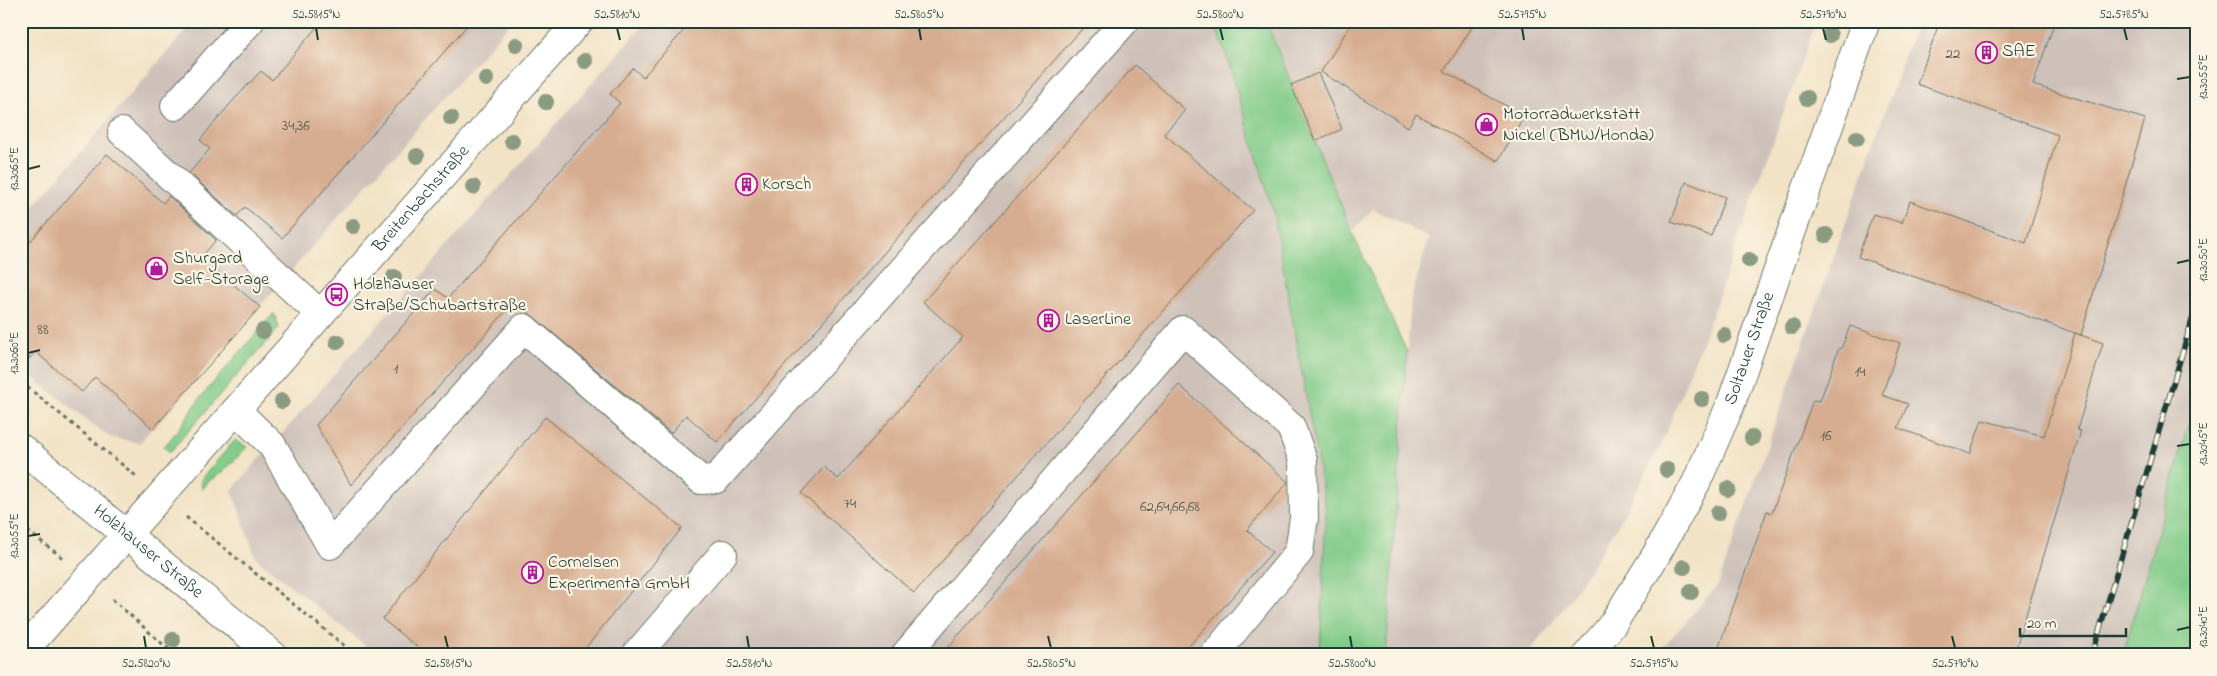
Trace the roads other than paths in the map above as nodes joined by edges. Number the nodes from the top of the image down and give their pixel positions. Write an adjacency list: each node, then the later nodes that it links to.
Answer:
1 (250, 21): 5 (street)
2 (579, 21): 7 (street, Breitenbachstraße)
3 (1125, 21): 8 (street)
4 (1866, 21): 17 (street, Soltauer Straße)
5 (175, 106)
6 (122, 132): 7 (street)
7 (320, 314): 8 (street, Breitenbachstraße)
8 (236, 410): 10 (street, Breitenbachstraße)
9 (21, 448): 10 (street, Holzhauser Straße)
10 (126, 534): 12 (street, Breitenbachstraße); 13 (street, Holzhauser Straße)
11 (722, 554): 14 (street)
12 (21, 654)
13 (273, 655)
14 (636, 655)
15 (906, 655): 16 (street)
16 (1214, 655)
17 (1587, 655)

